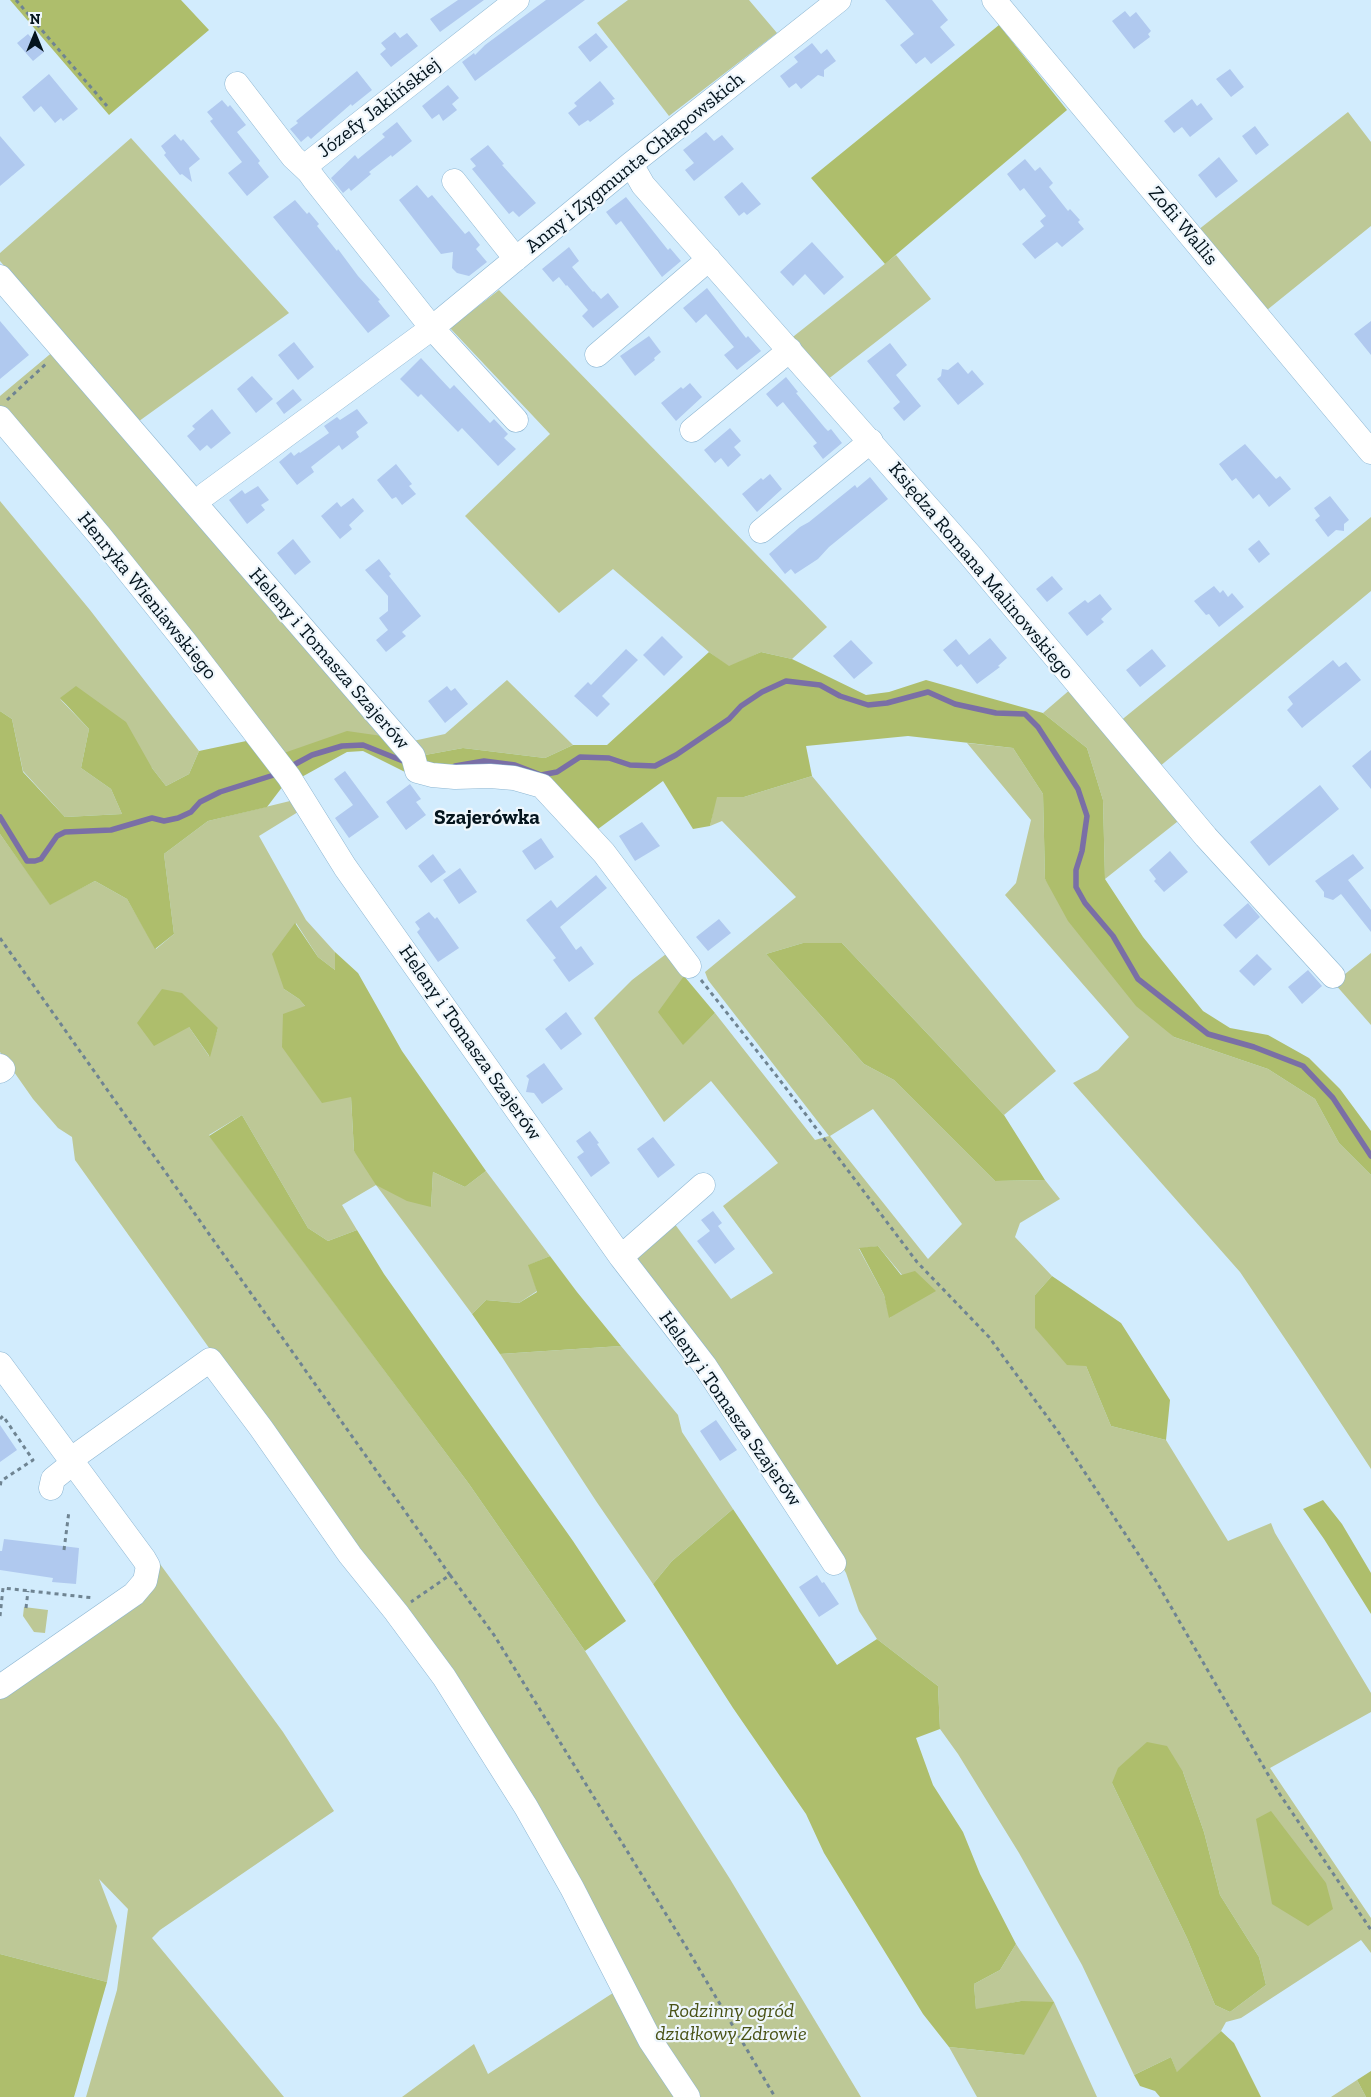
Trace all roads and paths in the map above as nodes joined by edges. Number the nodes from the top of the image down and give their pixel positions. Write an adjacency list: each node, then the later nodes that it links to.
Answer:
1 (16, 0): 6 (path)
2 (517, 0): 8 (street, Józefy Jaklińskiej)
3 (839, 0): 7 (street, Anny i Zygmunta Chłapowskich)
4 (994, 0): 21 (street, Zofii Wallis)
5 (237, 84): 8 (street)
6 (108, 106)
7 (631, 164): 10 (street, Anny i Zygmunta Chłapowskich); 11 (street, Księdza Romana Malinowskiego)
8 (309, 172): 13 (street, Józefy Jaklińskiej)
9 (454, 181): 10 (street)
10 (516, 259): 13 (street, Anny i Zygmunta Chłapowskich)
11 (709, 259): 15 (street, Księdza Romana Malinowskiego); 16 (street)
12 (0, 277): 14 (street, Heleny i Tomasza Szajerów)
13 (432, 328): 18 (street, Józefy Jaklińskiej); 22 (street, Anny i Zygmunta Chłapowskich)
14 (62, 349): 17 (path); 26 (street, Heleny i Tomasza Szajerów)
15 (790, 350): 19 (street); 20 (street, Księdza Romana Malinowskiego)
16 (597, 355)
17 (2, 410): 24 (street, Henryka Wieniawskiego)
18 (516, 420)
19 (692, 430)
20 (871, 441): 23 (street); 27 (street, Księdza Romana Malinowskiego)
21 (1371, 452)
22 (206, 494)
23 (761, 530)
24 (289, 778): 31 (street, Heleny i Tomasza Szajerów)
25 (0, 938): 40 (path)
26 (689, 966): 48 (path)
27 (1333, 976)
28 (0, 1066): 29 (street)
29 (0, 1071)
30 (703, 1185): 31 (street)
31 (621, 1257): 39 (street, Heleny i Tomasza Szajerów)
32 (0, 1364): 34 (street)
33 (0, 1419): 35 (path)
34 (72, 1462): 36 (street); 45 (street); 47 (street)
35 (0, 1488)
36 (51, 1488)
37 (69, 1511): 38 (path)
38 (64, 1550)
39 (834, 1563)
40 (450, 1574): 45 (path); 50 (path)
41 (2, 1588): 42 (path); 46 (path)
42 (28, 1591): 43 (path); 44 (path)
43 (99, 1598)
44 (26, 1608)
45 (396, 1612): 49 (street)
46 (0, 1616)
47 (0, 1687)
48 (1371, 1930)
49 (688, 2097)
50 (774, 2097)

